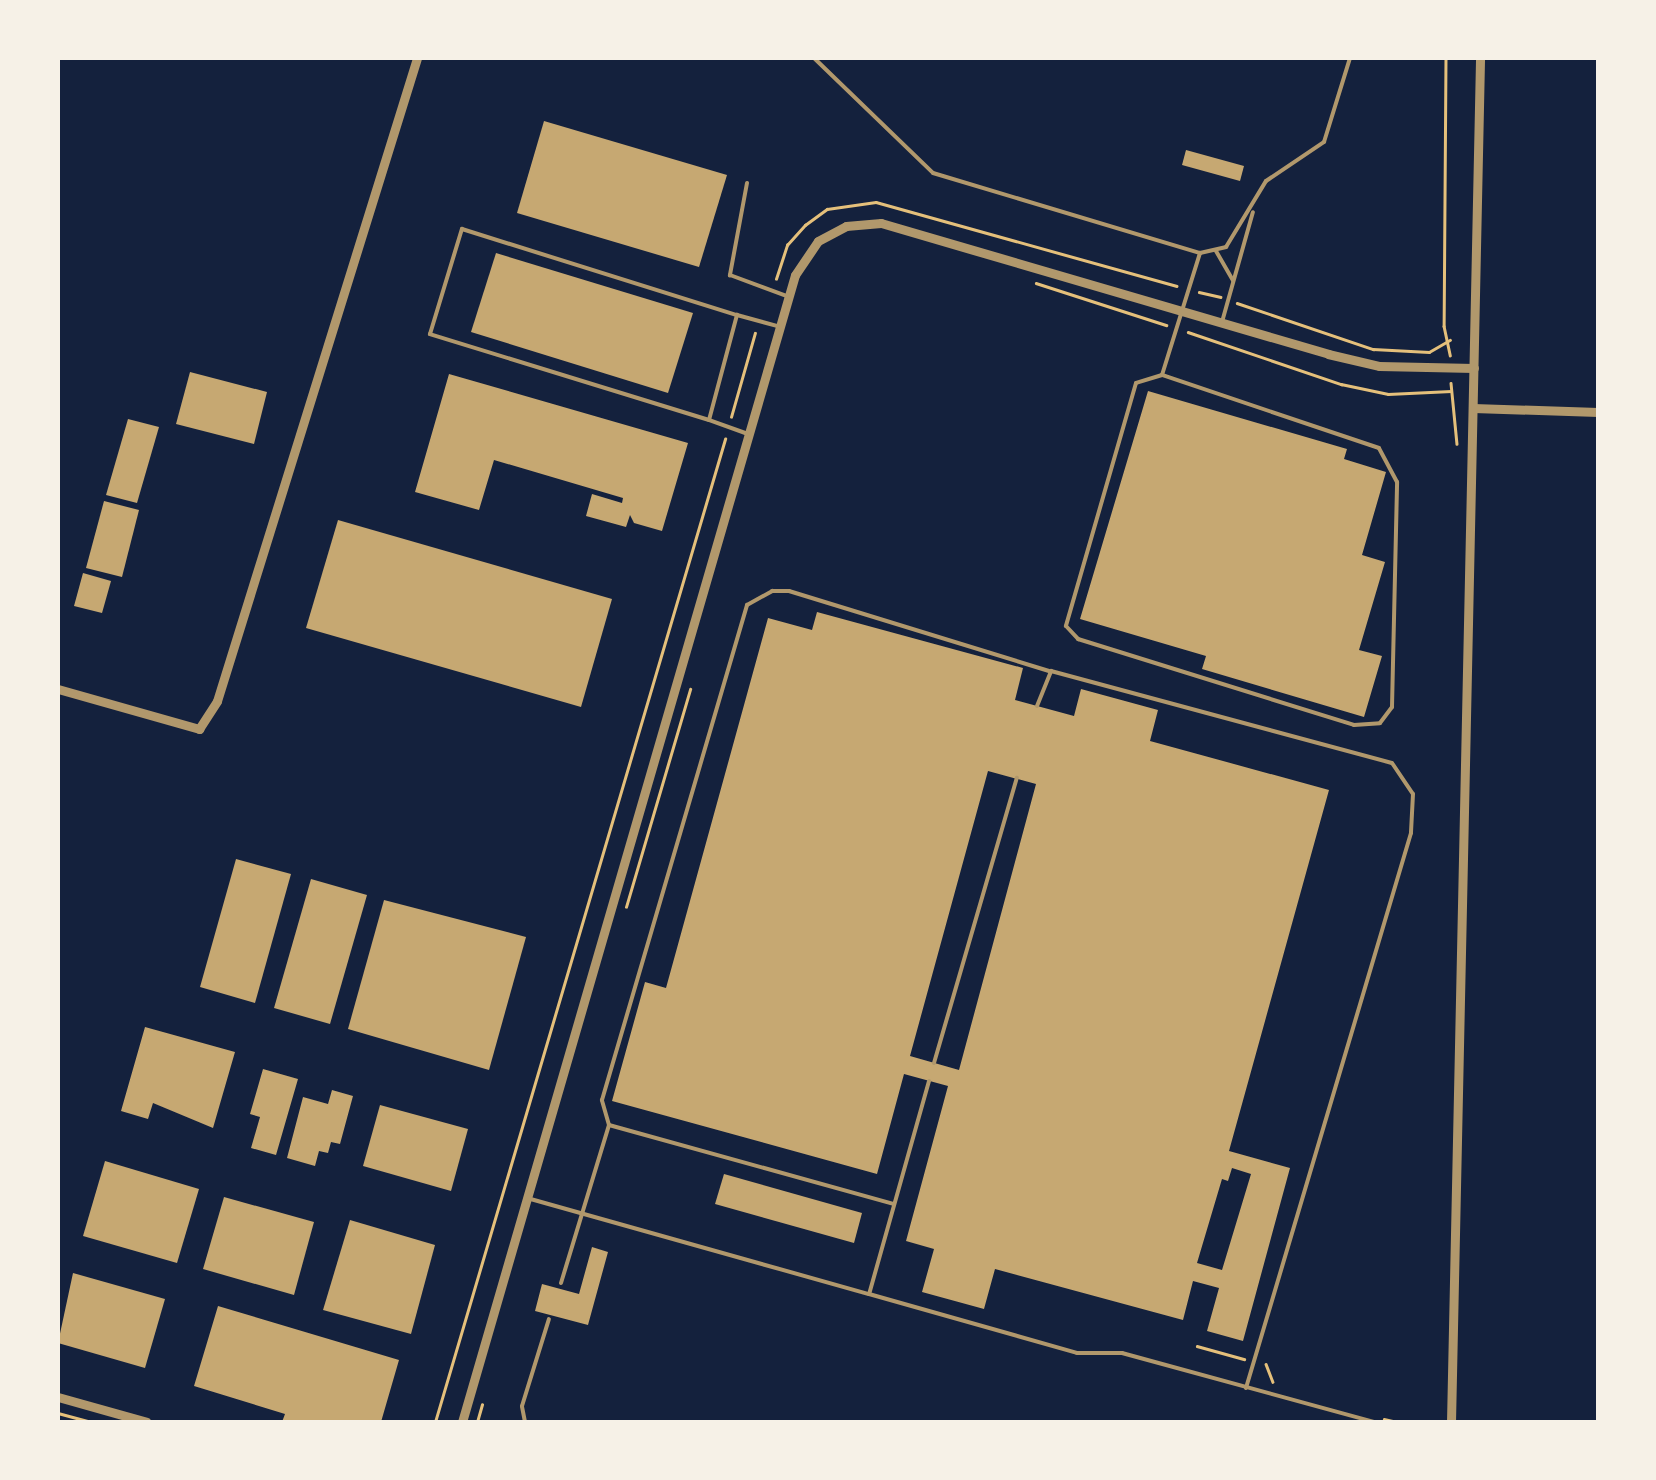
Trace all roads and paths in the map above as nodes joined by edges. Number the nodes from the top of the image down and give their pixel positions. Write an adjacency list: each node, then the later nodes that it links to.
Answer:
1 (417, 58): 32 (street)
2 (814, 58): 9 (lane)
3 (1350, 58): 7 (lane)
4 (1446, 58): 15 (path)
5 (1480, 58): 22 (street)
6 (747, 183): 13 (lane)
7 (1254, 209): 8 (lane); 11 (lane)
8 (1216, 251): 9 (lane); 11 (lane)
9 (1200, 252): 12 (lane)
10 (1020, 278): 21 (path)
11 (1232, 280): 15 (lane)
12 (1189, 290): 13 (path); 15 (path); 16 (lane)
13 (772, 292): 14 (lane)
14 (789, 297): 16 (street); 20 (street)
15 (1227, 299): 19 (lane)
16 (1181, 310): 19 (street); 21 (lane)
17 (736, 315): 18 (lane); 27 (lane); 27 (lane)
18 (758, 321): 20 (lane); 28 (path)
19 (1222, 322): 22 (street)
20 (780, 327): 29 (street)
21 (1174, 327): 23 (lane); 24 (path)
22 (1474, 368): 25 (street)
23 (1162, 374): 23 (lane)
24 (1451, 392)
25 (1473, 408): 26 (street); 59 (street)
26 (1598, 412)
27 (709, 420): 28 (lane)
28 (728, 427): 29 (lane); 54 (path)
29 (750, 434): 39 (street)
30 (1051, 671): 33 (lane); 38 (lane); 46 (lane)
31 (692, 679): 35 (path)
32 (58, 689)
33 (1038, 706)
34 (1016, 778): 36 (lane)
35 (622, 923)
36 (934, 1063)
37 (929, 1081): 40 (lane)
38 (609, 1125): 40 (lane); 41 (lane)
39 (527, 1198): 41 (lane); 55 (street)
40 (894, 1204): 43 (lane)
41 (582, 1215): 42 (lane); 43 (lane)
42 (560, 1283)
43 (869, 1294): 47 (lane)
44 (549, 1319): 57 (lane)
45 (1197, 1346): 46 (path)
46 (1254, 1361): 47 (lane); 48 (path)
47 (1246, 1388): 51 (lane)
48 (1280, 1390)
49 (482, 1404): 56 (path)
50 (58, 1405): 52 (path); 53 (street)
51 (1377, 1420): 58 (path)
52 (92, 1422)
53 (147, 1422)
54 (435, 1422)
55 (462, 1422)
56 (477, 1422)
57 (526, 1422)
58 (1396, 1422)
59 (1451, 1422)

